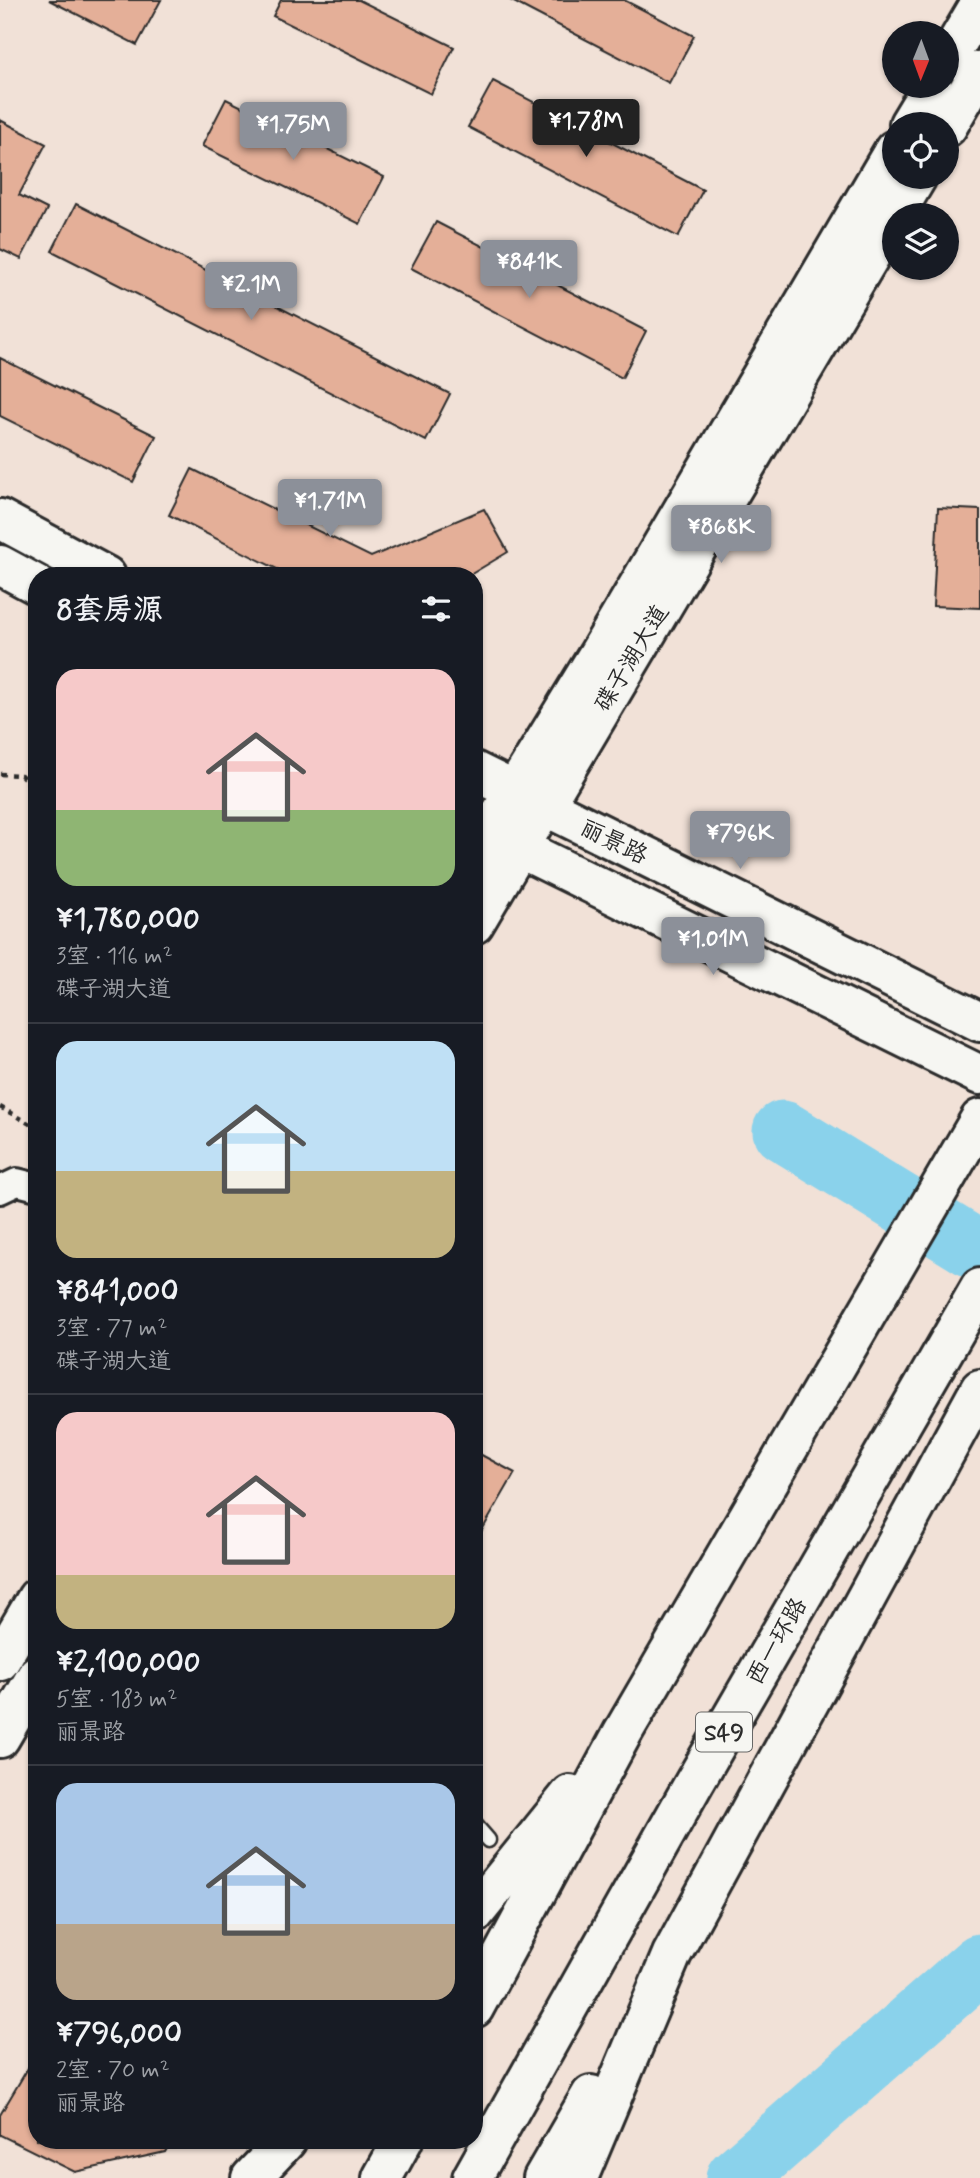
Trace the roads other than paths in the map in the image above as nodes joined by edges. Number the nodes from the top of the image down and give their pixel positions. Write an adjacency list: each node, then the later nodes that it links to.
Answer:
1 (980, 4): 2 (main road)
2 (959, 40)
3 (980, 71): 4 (main road)
4 (956, 112)
5 (882, 171): 12 (main road, 碟子湖大道)
6 (909, 189): 12 (main road, 碟子湖大道)
7 (0, 519): 9 (main road)
8 (0, 565): 10 (main road)
9 (89, 567)
10 (28, 580)
11 (483, 776): 12 (main road, 丽景路)
12 (528, 799): 13 (main road, 碟子湖大道); 15 (main road, 丽景路)
13 (489, 841): 14 (main road, 碟子湖大道); 16 (main road, 丽景路)
14 (483, 874)
15 (980, 1022)
16 (980, 1075)
17 (980, 1119): 25 (main road)
18 (28, 1185): 19 (street)
19 (0, 1190)
20 (980, 1288): 36 (main road, 西一环路 / S49)
21 (980, 1389): 30 (main road)
22 (28, 1613): 23 (main road)
23 (0, 1661)
24 (28, 1690): 26 (main road)
25 (623, 1732): 29 (main road); 31 (main road)
26 (0, 1738)
27 (483, 1834): 28 (lane)
28 (488, 1840)
29 (483, 1903)
30 (672, 1954): 37 (main road); 38 (main road)
31 (483, 1991)
32 (278, 2149): 34 (main road)
33 (398, 2149): 35 (main road)
34 (251, 2178)
35 (382, 2178)
36 (472, 2178)
37 (543, 2178)
38 (578, 2178)

